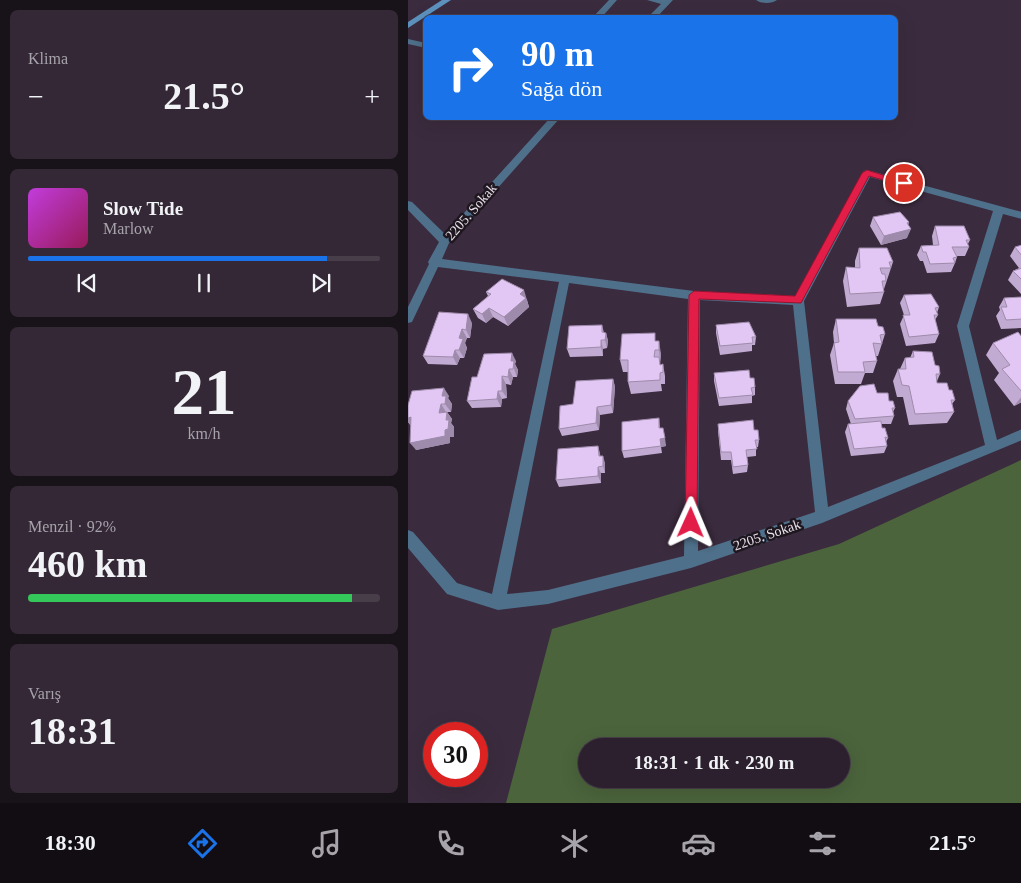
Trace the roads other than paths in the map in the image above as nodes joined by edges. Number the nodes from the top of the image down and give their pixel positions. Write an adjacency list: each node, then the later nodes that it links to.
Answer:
1 (448, 0): 7 (street)
2 (613, 0): 8 (street)
3 (651, 0): 6 (street)
4 (760, 0): 5 (street)
5 (773, 0)
6 (668, 1): 9 (street)
7 (427, 15)
8 (599, 15)
9 (654, 15)
10 (423, 18): 11 (street)
11 (408, 26)
12 (408, 41): 13 (street)
13 (423, 45)
14 (553, 120): 18 (street, 2205. Sokak)
15 (408, 204): 18 (street)
16 (999, 209): 17 (street); 22 (street); 25 (street)
17 (1022, 216)
18 (444, 241): 19 (street, 2205. Sokak)
19 (434, 262): 20 (street); 23 (street, 2205. Sokak)
20 (565, 278): 21 (street); 29 (street)
21 (694, 295): 22 (street); 28 (street)
22 (798, 300): 26 (street)
23 (408, 320)
24 (1022, 434): 25 (street, 2205. Sokak)
25 (992, 448): 26 (street, 2205. Sokak)
26 (822, 516): 28 (street, 2205. Sokak)
27 (408, 537): 29 (street, 2205. Sokak)
28 (691, 561): 29 (street, 2205. Sokak)
29 (498, 603)

